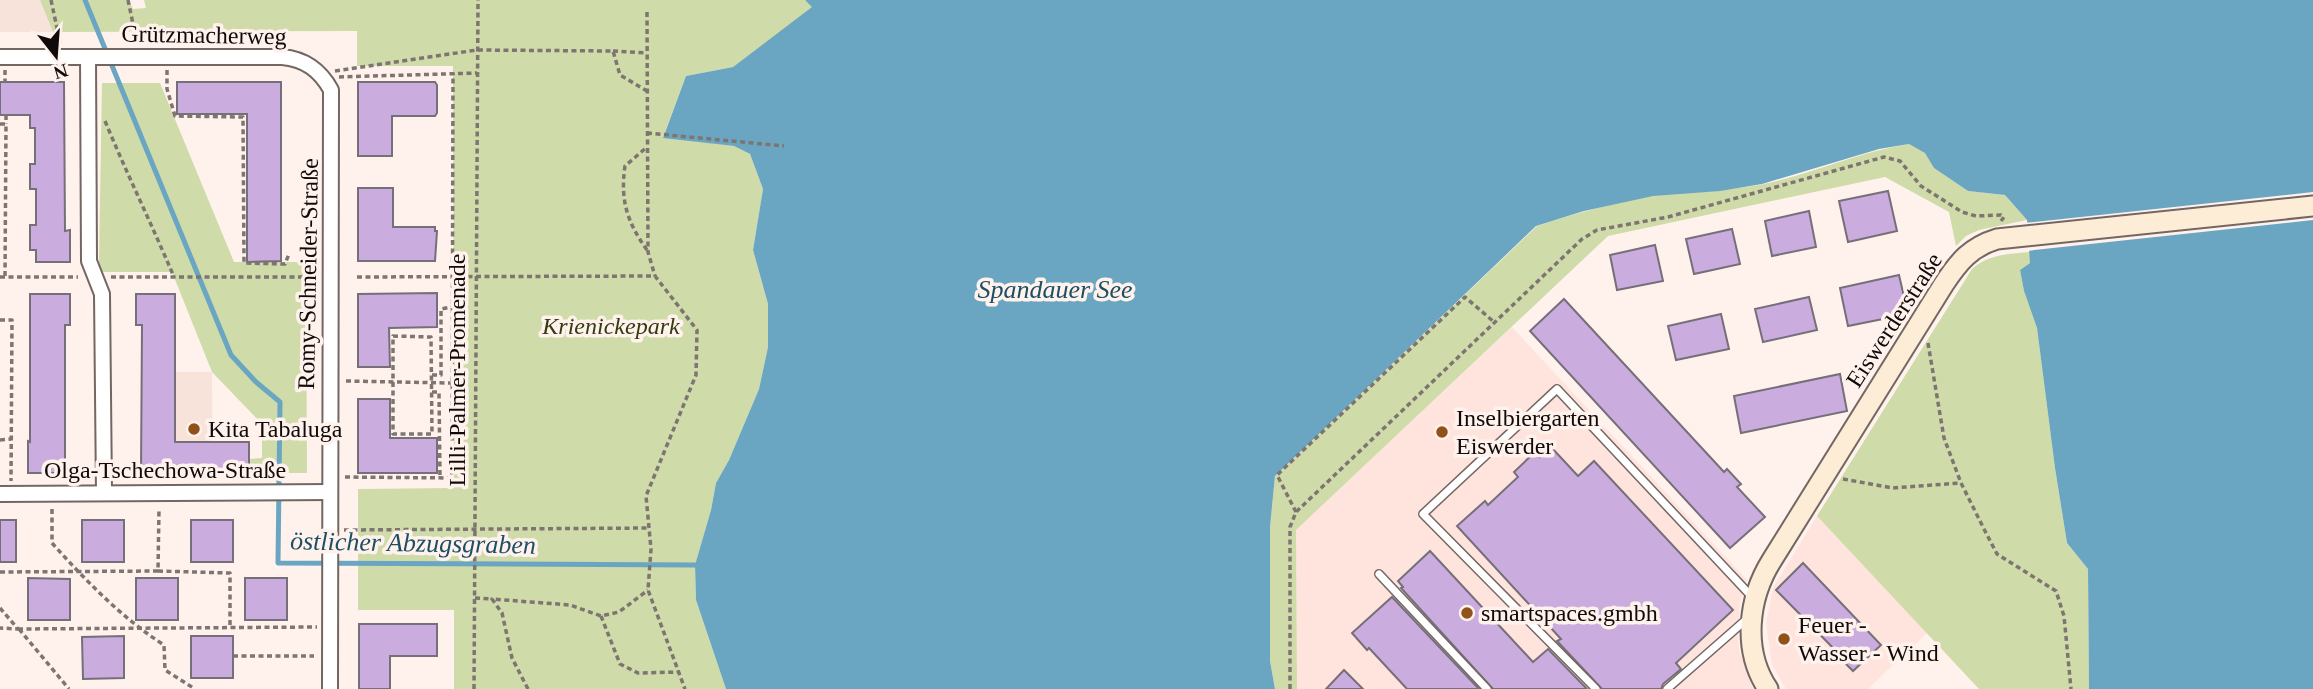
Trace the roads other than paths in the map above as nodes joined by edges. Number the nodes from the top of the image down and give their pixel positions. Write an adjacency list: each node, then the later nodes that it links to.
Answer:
1 (0, 57): 2 (street, Grützmacherweg)
2 (96, 57): 3 (street, Grützmacherweg); 6 (street)
3 (321, 75): 5 (street, Romy-Schneider-Straße)
4 (2313, 206): 9 (street, Eiswerderstraße)
5 (330, 492): 6 (street, Olga-Tschechowa-Straße); 10 (street, Romy-Schneider-Straße)
6 (104, 493): 7 (street, Olga-Tschechowa-Straße)
7 (0, 494)
8 (1380, 574): 11 (lane)
9 (1753, 608): 12 (lane); 13 (lane); 14 (street, Eiswerderstraße)
10 (330, 689)
11 (1487, 689)
12 (1596, 689)
13 (1667, 689)
14 (1768, 689)

